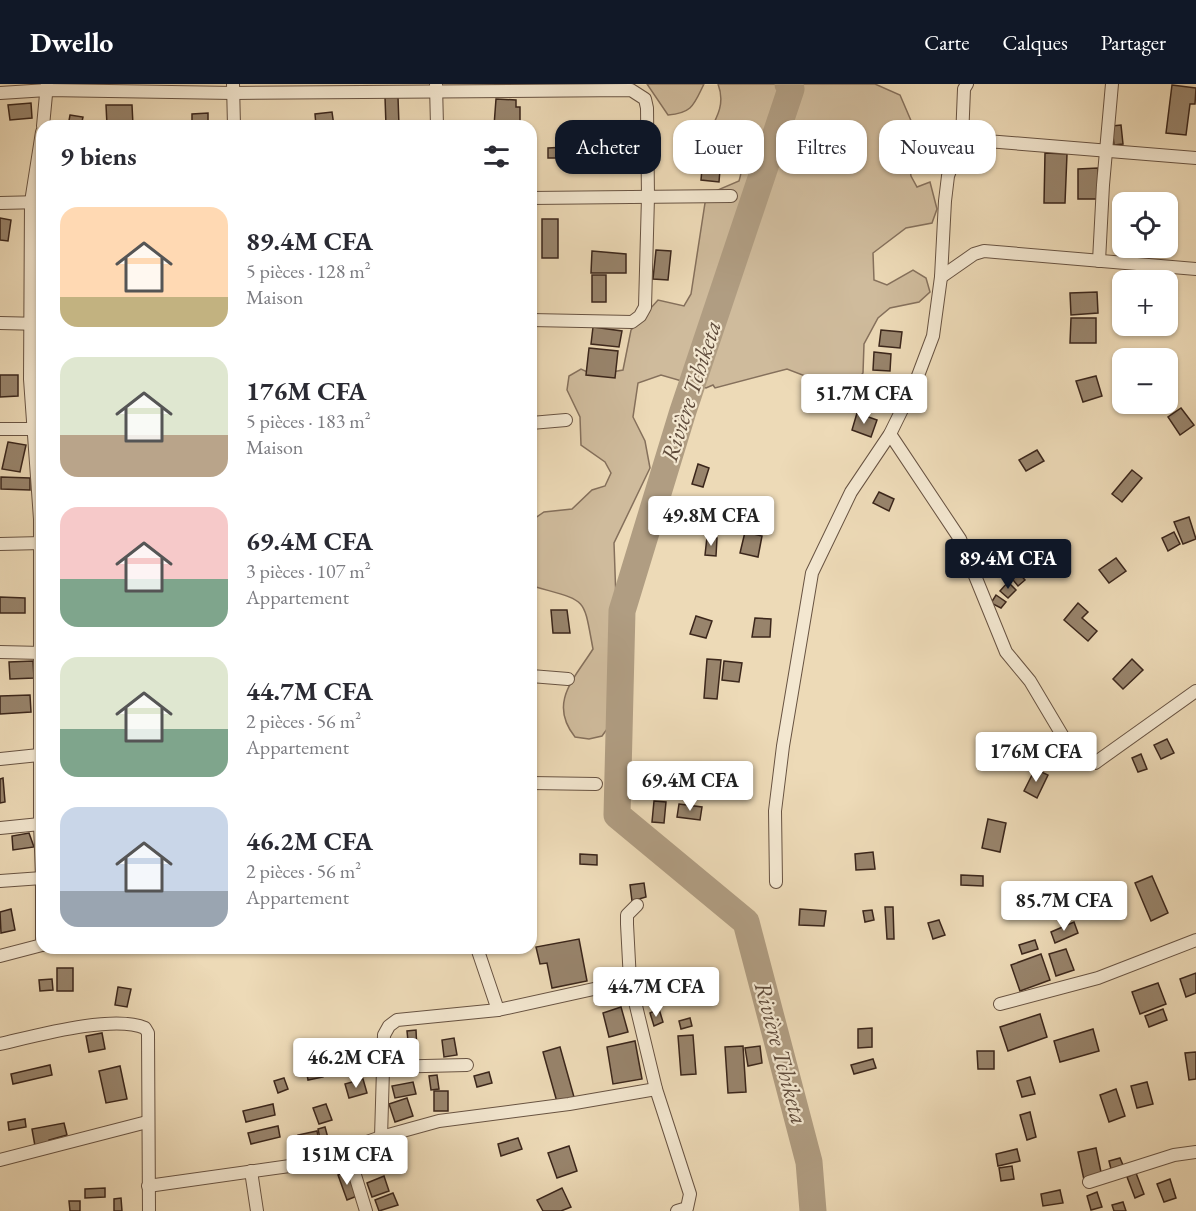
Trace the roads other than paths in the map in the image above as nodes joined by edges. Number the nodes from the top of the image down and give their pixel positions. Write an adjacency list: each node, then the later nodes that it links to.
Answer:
1 (967, 84): 10 (street)
2 (1112, 84): 12 (street)
3 (47, 87): 4 (street); 6 (street); 7 (street)
4 (233, 88): 5 (street); 8 (street)
5 (436, 88): 9 (street); 16 (street)
6 (0, 93)
7 (44, 120)
8 (234, 120)
9 (436, 120)
10 (963, 120)
11 (996, 142): 12 (street)
12 (1106, 150): 13 (street); 20 (street)
13 (1196, 159)
14 (949, 174): 22 (street)
15 (731, 196): 16 (street)
16 (648, 197): 17 (street); 23 (street)
17 (537, 198)
18 (0, 202): 19 (street)
19 (36, 202): 25 (street)
20 (1099, 261): 21 (street); 22 (street)
21 (1196, 269)
22 (941, 276): 31 (street)
23 (537, 320)
24 (0, 323): 25 (street)
25 (36, 324): 26 (street)
26 (36, 416)
27 (566, 420): 28 (street)
28 (537, 422)
29 (0, 429): 30 (street)
30 (36, 429)
31 (890, 434): 38 (street); 47 (street)
32 (36, 543): 33 (street)
33 (0, 544)
34 (0, 652): 35 (street)
35 (36, 652)
36 (537, 676): 37 (street)
37 (568, 679)
38 (1196, 691)
39 (36, 755): 40 (street)
40 (0, 759)
41 (537, 783): 42 (street)
42 (596, 784)
43 (36, 824): 44 (street)
44 (0, 828)
45 (36, 878): 46 (street)
46 (0, 881)
47 (776, 882)
48 (637, 904): 53 (street)
49 (1196, 940): 54 (street)
50 (36, 947): 52 (street)
51 (479, 954): 55 (street)
52 (0, 956)
53 (630, 981): 55 (street); 59 (street)
54 (1000, 1005)
55 (498, 1010): 58 (street)
56 (0, 1044): 60 (street)
57 (467, 1065): 58 (street)
58 (383, 1067): 61 (street)
59 (656, 1089): 61 (street); 71 (street)
60 (147, 1122): 64 (street); 67 (street)
61 (381, 1137): 62 (street)
62 (347, 1149): 65 (street); 70 (street)
63 (1196, 1152): 66 (street)
64 (0, 1160)
65 (251, 1171): 67 (street); 69 (street)
66 (1089, 1182)
67 (148, 1186): 68 (street)
68 (149, 1211)
69 (257, 1211)
70 (366, 1211)
71 (677, 1211)

